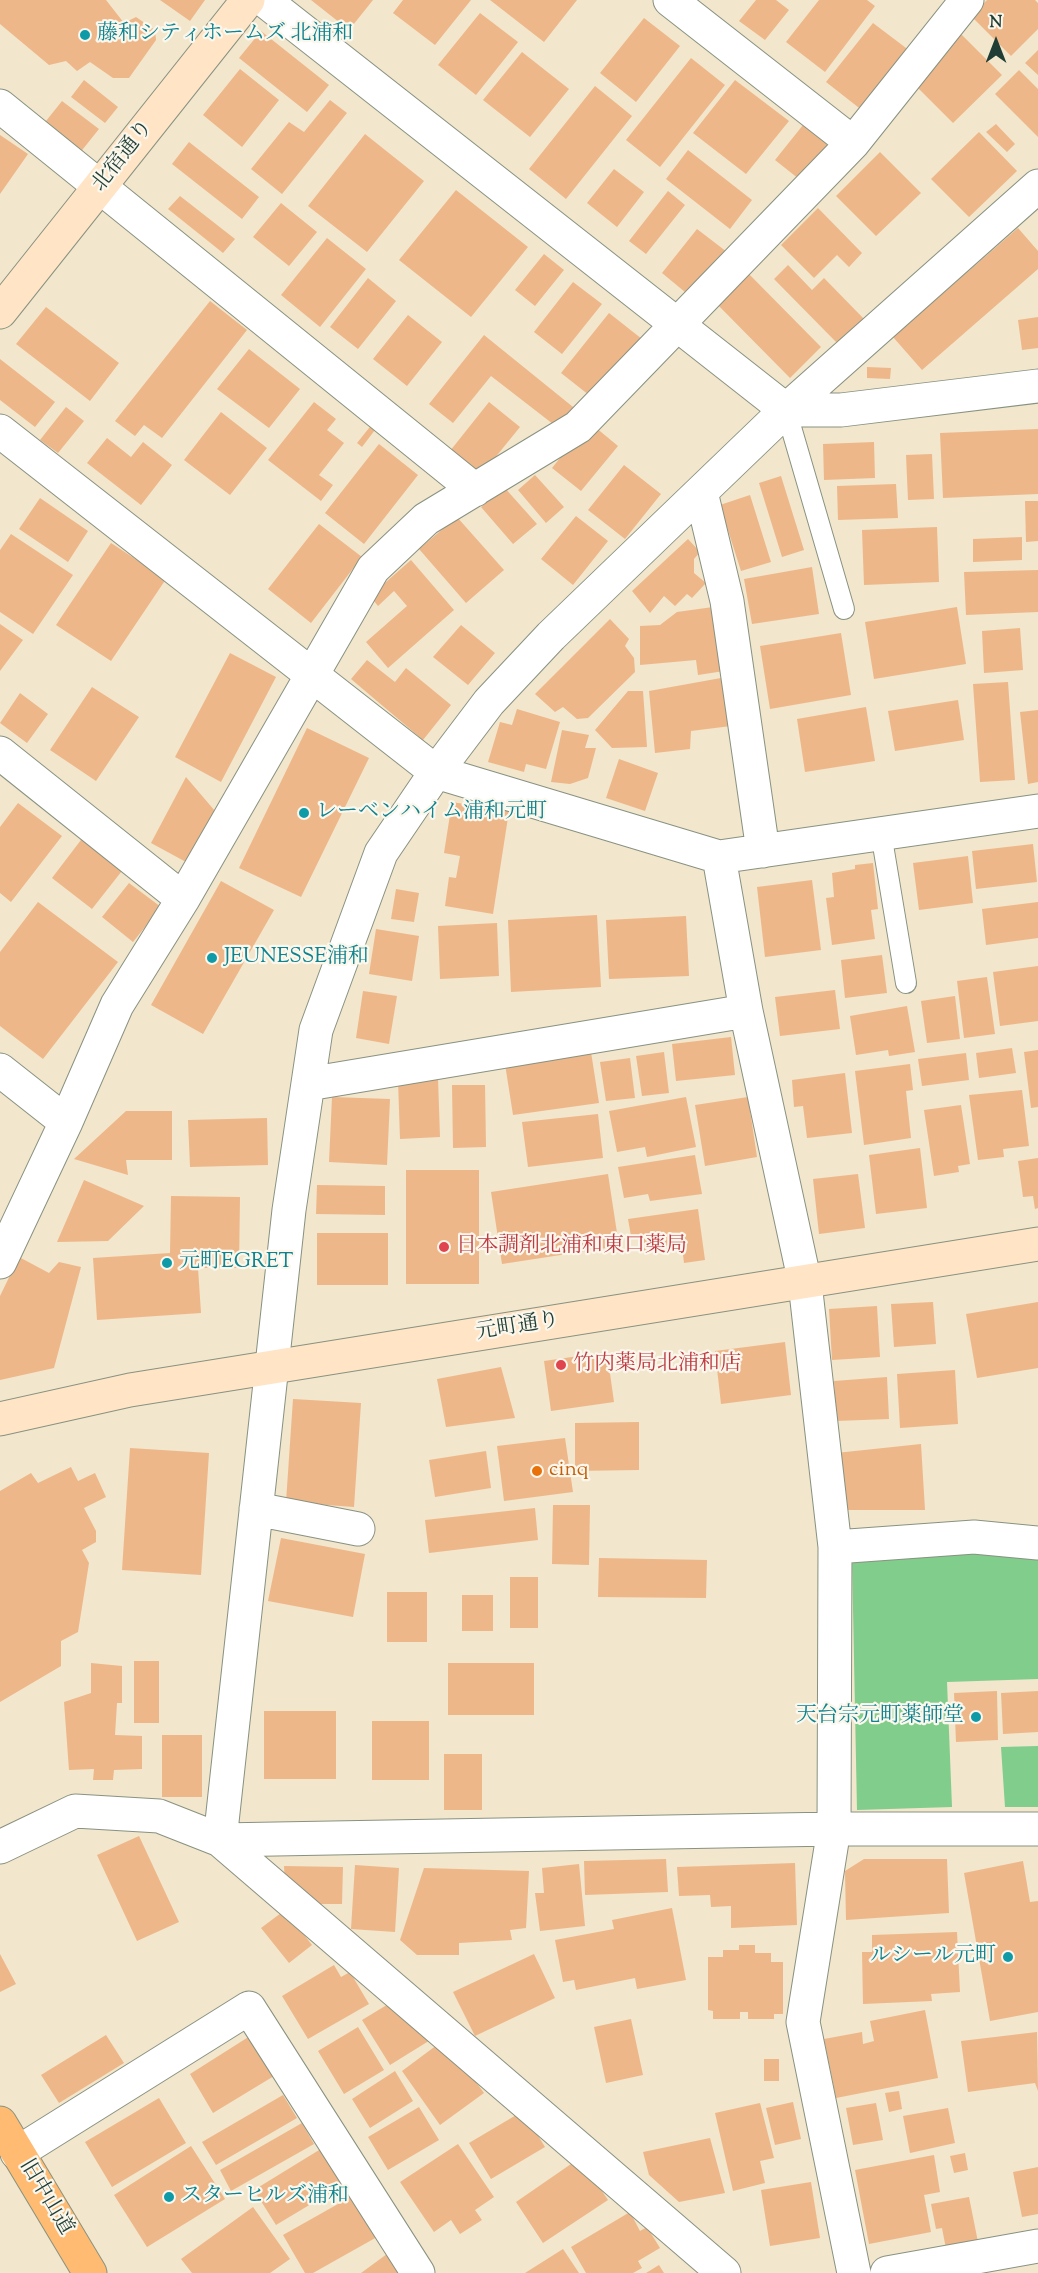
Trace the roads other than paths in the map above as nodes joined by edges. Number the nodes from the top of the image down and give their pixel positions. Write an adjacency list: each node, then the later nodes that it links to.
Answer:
1 (248, 0): 8 (street, 北宿通り)
2 (264, 0): 10 (street)
3 (670, 0): 6 (street)
4 (967, 0): 6 (street)
5 (0, 106): 8 (street)
6 (853, 143): 10 (street)
7 (1038, 186): 12 (street)
8 (100, 187): 9 (street, 北宿通り); 14 (street)
9 (0, 312)
10 (677, 324): 12 (street); 14 (street)
11 (1038, 386): 12 (street)
12 (786, 410): 15 (street); 16 (lane)
13 (0, 431): 17 (street)
14 (475, 490): 17 (street)
15 (701, 492): 19 (street); 22 (street)
16 (844, 609)
17 (313, 675): 19 (street); 24 (street)
18 (0, 753): 24 (street)
19 (436, 772): 23 (street); 28 (street)
20 (1038, 811): 21 (street)
21 (881, 834): 22 (street); 25 (lane)
22 (763, 850): 23 (street)
23 (719, 857): 26 (street)
24 (183, 899): 29 (street)
25 (906, 983)
26 (746, 1011): 28 (street); 32 (street)
27 (0, 1070): 29 (street)
28 (308, 1084): 33 (street)
29 (66, 1122): 31 (street)
30 (1038, 1244): 32 (street, 元町通り)
31 (0, 1262)
32 (805, 1283): 33 (street, 元町通り); 38 (street)
33 (271, 1367): 34 (street, 元町通り); 35 (street)
34 (0, 1419)
35 (256, 1509): 36 (street); 41 (street)
36 (358, 1529)
37 (1038, 1543): 38 (street)
38 (835, 1547): 39 (street)
39 (834, 1829): 40 (street); 41 (street); 49 (street)
40 (1038, 1829)
41 (220, 1840): 42 (street); 48 (street)
42 (0, 1847)
43 (0, 2123): 44 (main road, 旧中山道)
44 (17, 2152): 46 (main road, 旧中山道); 47 (street)
45 (1038, 2246): 50 (street)
46 (90, 2273)
47 (418, 2273)
48 (724, 2273)
49 (854, 2273)
50 (886, 2273)

